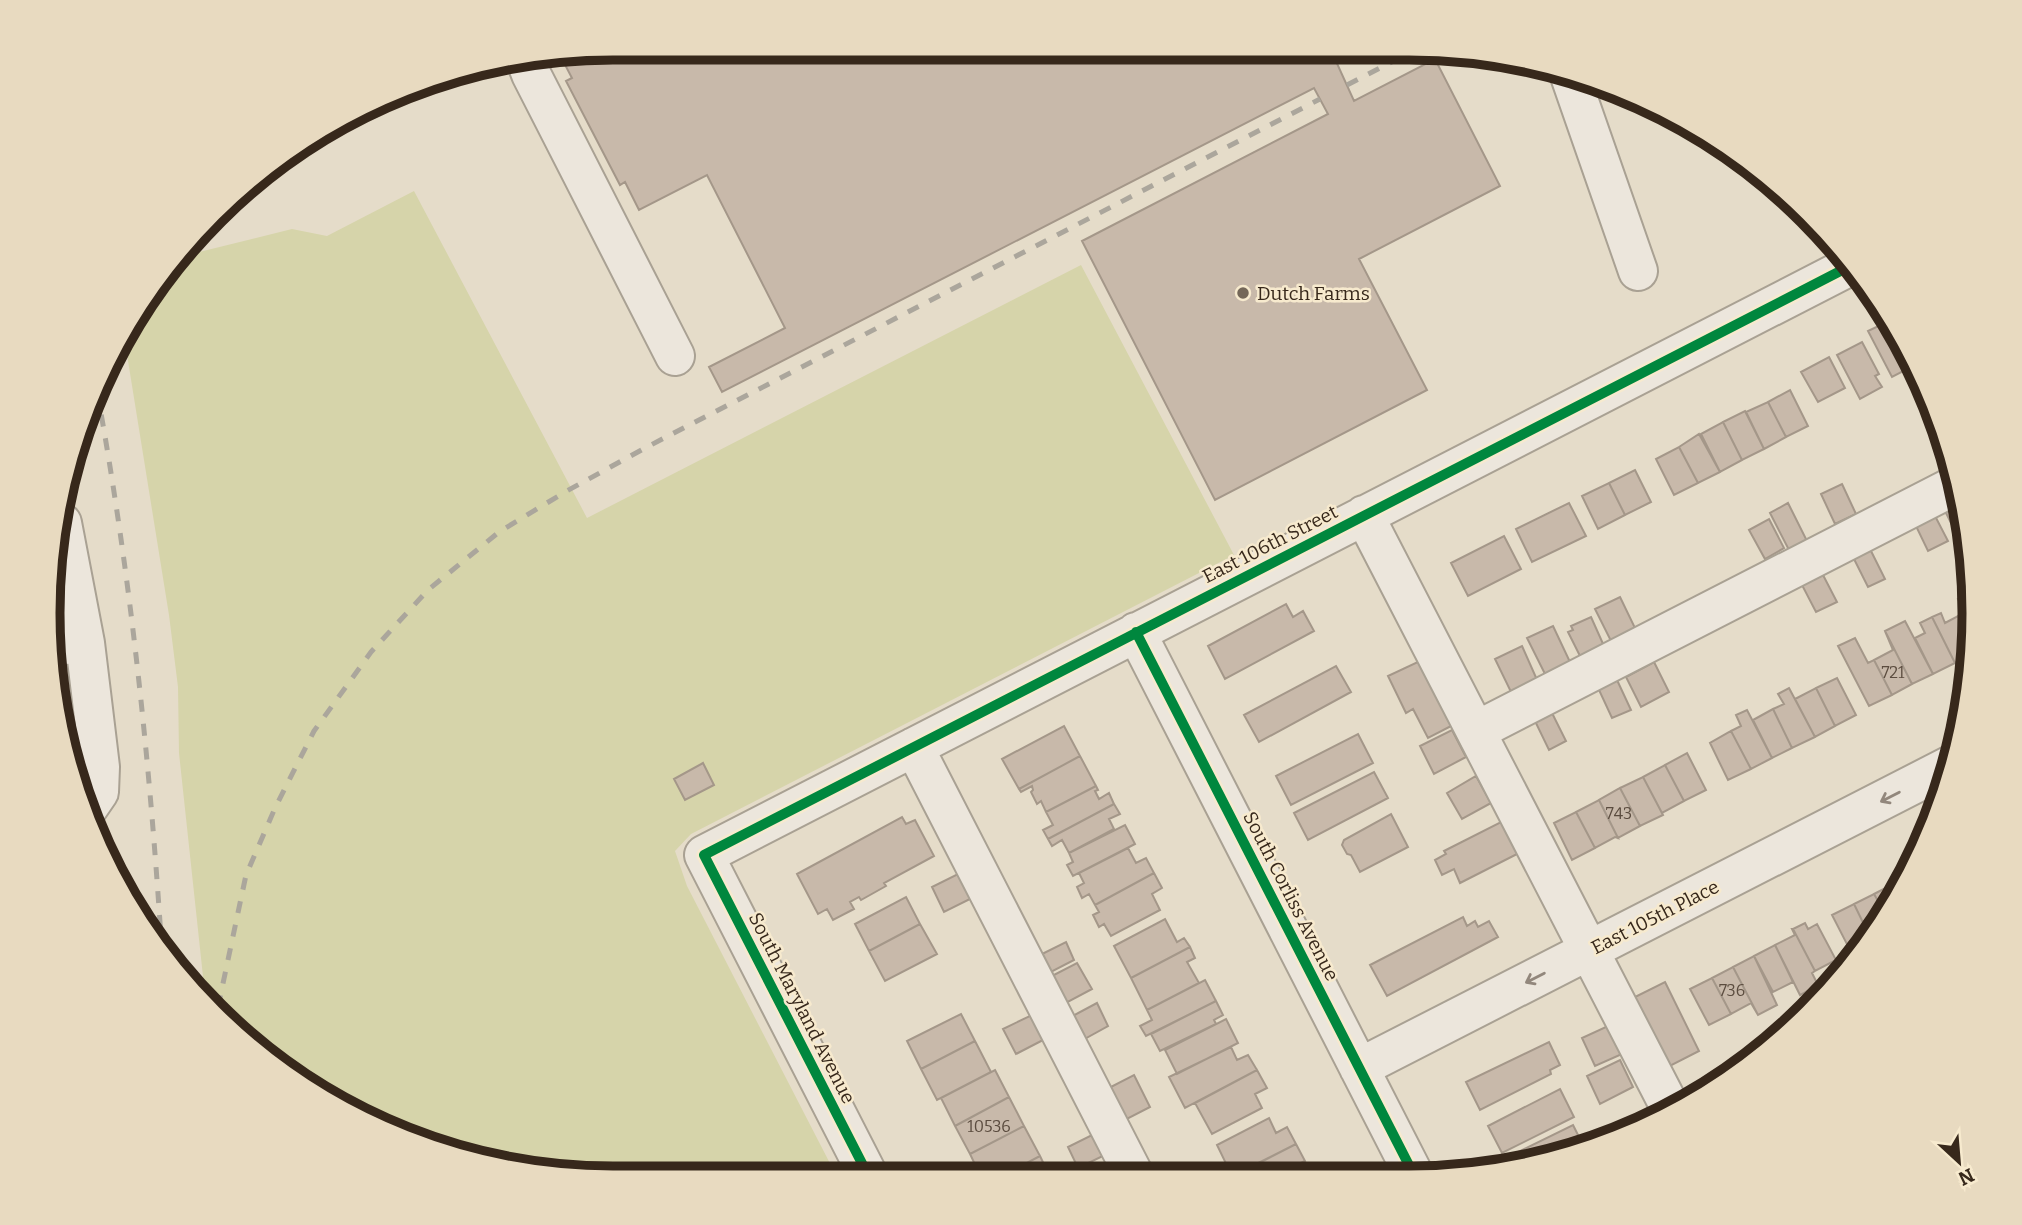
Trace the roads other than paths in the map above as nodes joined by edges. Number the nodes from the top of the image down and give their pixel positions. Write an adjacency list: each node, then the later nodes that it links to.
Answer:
1 (528, 66): 5 (street)
2 (1573, 84): 4 (street)
3 (1843, 270): 7 (street, East 106th Street)
4 (1637, 271)
5 (675, 356)
6 (1948, 489): 11 (street)
7 (1364, 515): 9 (street, East 106th Street); 11 (street)
8 (63, 547): 10 (street)
9 (1136, 632): 12 (street, East 106th Street); 17 (street, South Corliss Avenue)
10 (69, 645): 14 (street)
11 (1476, 731): 16 (street)
12 (914, 747): 15 (street, East 106th Street); 20 (street)
13 (1939, 771): 16 (street, East 105th Place, one-way to 16)
14 (93, 801)
15 (704, 855): 19 (street, South Maryland Avenue)
16 (1589, 951): 17 (street, East 105th Place, one-way to 17); 18 (street)
17 (1359, 1068): 21 (street, South Corliss Avenue)
18 (1667, 1101)
19 (863, 1166)
20 (1129, 1166)
21 (1409, 1166)

